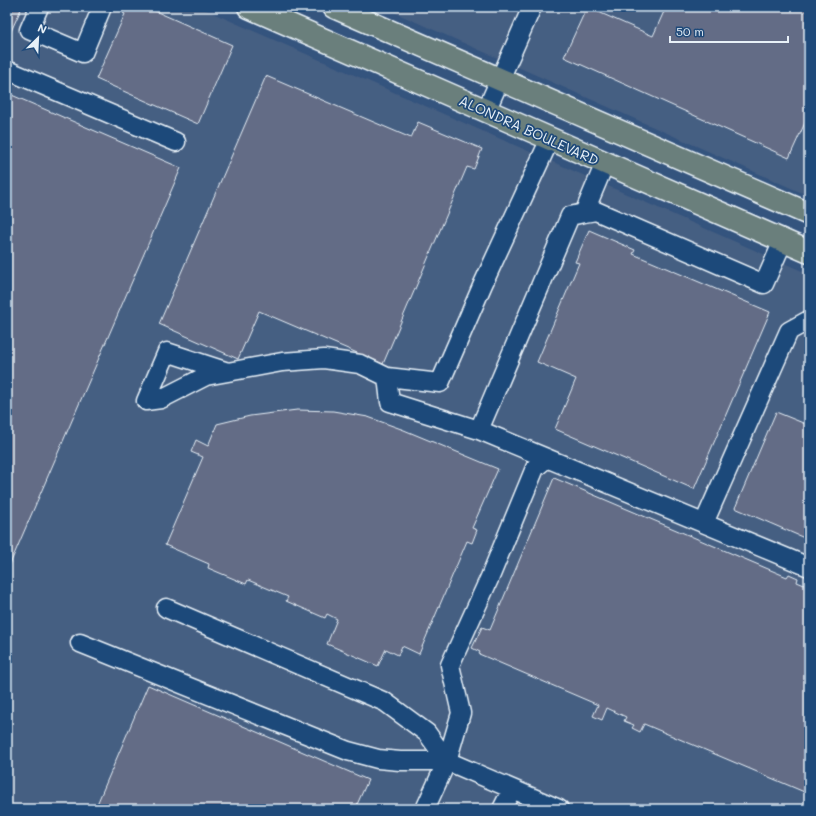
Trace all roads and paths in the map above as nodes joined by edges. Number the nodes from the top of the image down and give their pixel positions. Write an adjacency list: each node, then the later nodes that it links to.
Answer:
1 (39, 7): 2 (street)
2 (102, 7)
3 (249, 7): 8 (main road, ALONDRA BOULEVARD)
4 (334, 7): 7 (main road)
5 (532, 7): 7 (street)
6 (7, 70): 10 (street)
7 (500, 79): 8 (street); 13 (main road)
8 (486, 111): 9 (main road, ALONDRA BOULEVARD)
9 (550, 139): 11 (main road, ALONDRA BOULEVARD); 18 (street)
10 (176, 142)
11 (605, 163): 12 (street); 14 (main road, ALONDRA BOULEVARD)
12 (584, 213): 14 (street); 19 (street)
13 (809, 214)
14 (783, 241): 15 (main road, ALONDRA BOULEVARD)
15 (809, 252)
16 (809, 320): 21 (street)
17 (228, 372): 18 (street)
18 (387, 377): 19 (street)
19 (479, 430): 20 (street)
20 (547, 458): 21 (street); 25 (street)
21 (704, 523): 22 (street)
22 (809, 567)
23 (166, 608): 25 (street)
24 (80, 643): 25 (street)
25 (447, 761): 26 (street); 27 (street)
26 (512, 789): 28 (street); 29 (street)
27 (425, 809)
28 (502, 809)
29 (559, 809)

